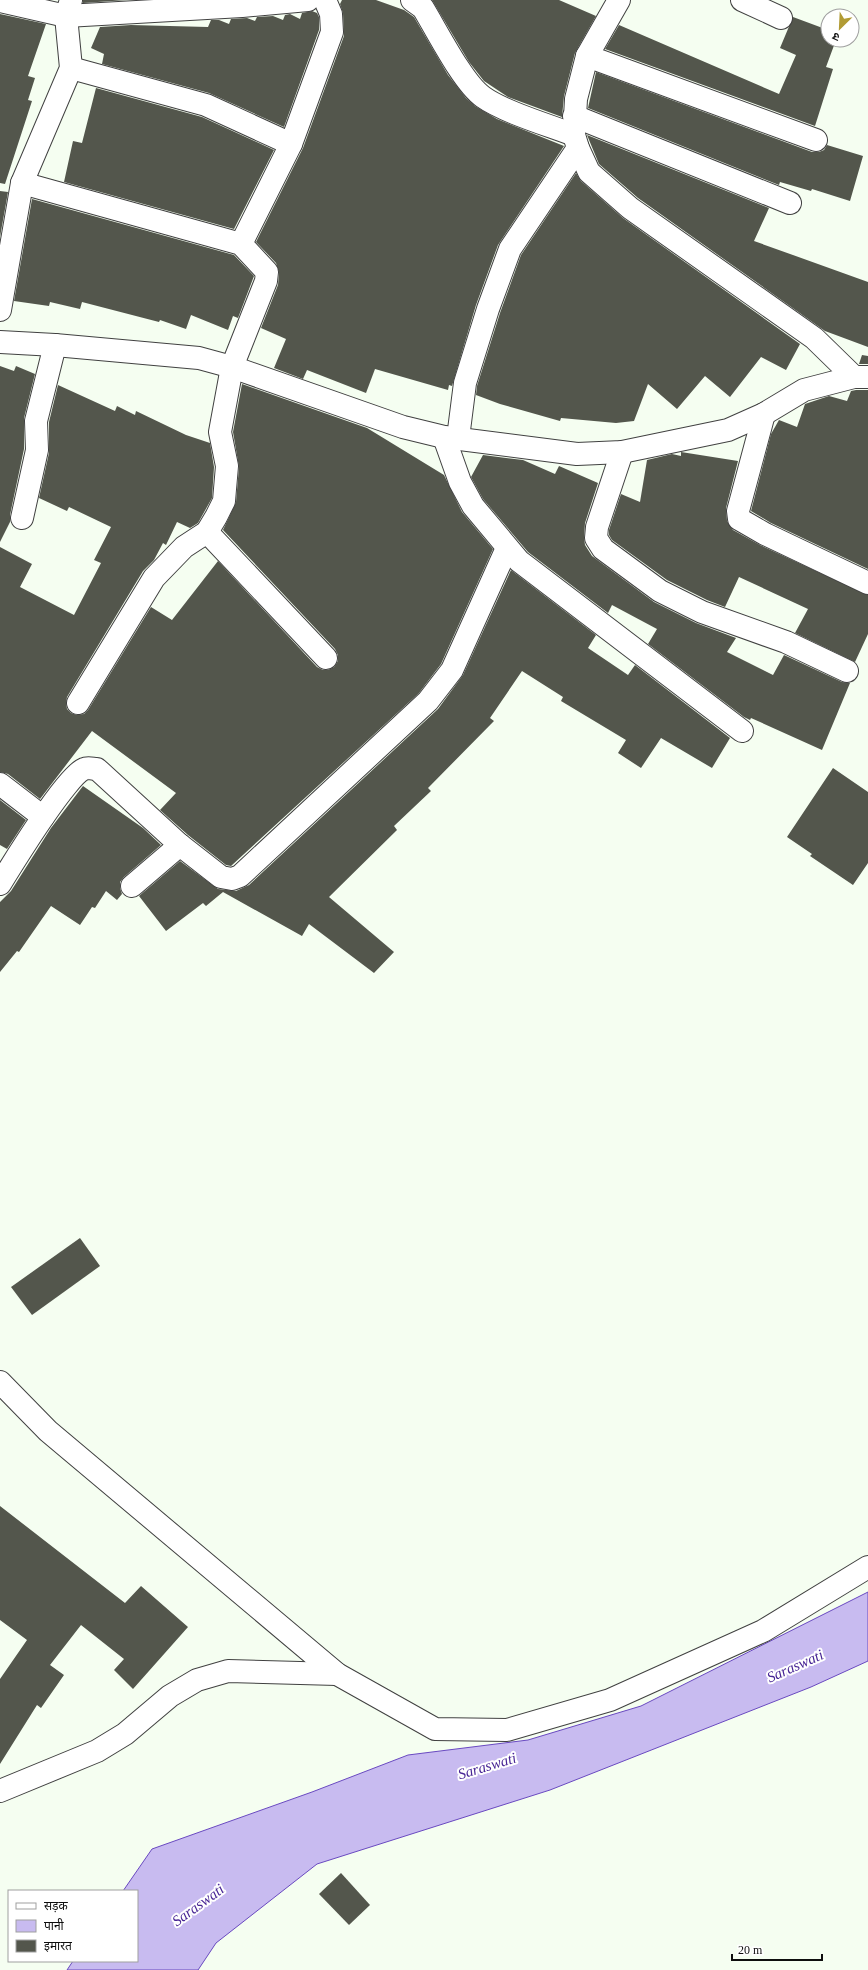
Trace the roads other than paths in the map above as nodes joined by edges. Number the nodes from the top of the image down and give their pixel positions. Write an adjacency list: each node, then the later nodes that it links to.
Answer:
1 (308, 0): 7 (street)
2 (325, 0): 13 (street)
3 (412, 0): 11 (street)
4 (619, 0): 9 (street)
5 (742, 0): 8 (street)
6 (0, 1): 7 (street)
7 (69, 8): 10 (street)
8 (781, 18)
9 (587, 56): 11 (street); 12 (street)
10 (71, 68): 13 (street); 14 (street)
11 (575, 133): 15 (street); 21 (street); 23 (street)
12 (816, 140)
13 (291, 144): 16 (street)
14 (22, 183): 16 (street); 17 (street)
15 (790, 203)
16 (241, 244): 20 (street)
17 (0, 310)
18 (0, 342): 19 (street)
19 (55, 345): 20 (street); 25 (street)
20 (232, 367): 23 (street); 26 (street)
21 (861, 377): 22 (street)
22 (764, 414): 24 (street); 28 (street)
23 (451, 438): 24 (street); 27 (street)
24 (622, 452): 30 (street)
25 (22, 518)
26 (207, 532): 29 (street); 31 (street)
27 (508, 548): 32 (street); 35 (street)
28 (868, 583)
29 (326, 658)
30 (847, 671)
31 (78, 703)
32 (742, 732)
33 (0, 784): 34 (street)
34 (43, 817): 35 (street); 36 (street)
35 (180, 845): 37 (street)
36 (0, 884)
37 (132, 886)
38 (0, 1382): 40 (street)
39 (868, 1567): 40 (street)
40 (337, 1674): 41 (street)
41 (0, 1790)

